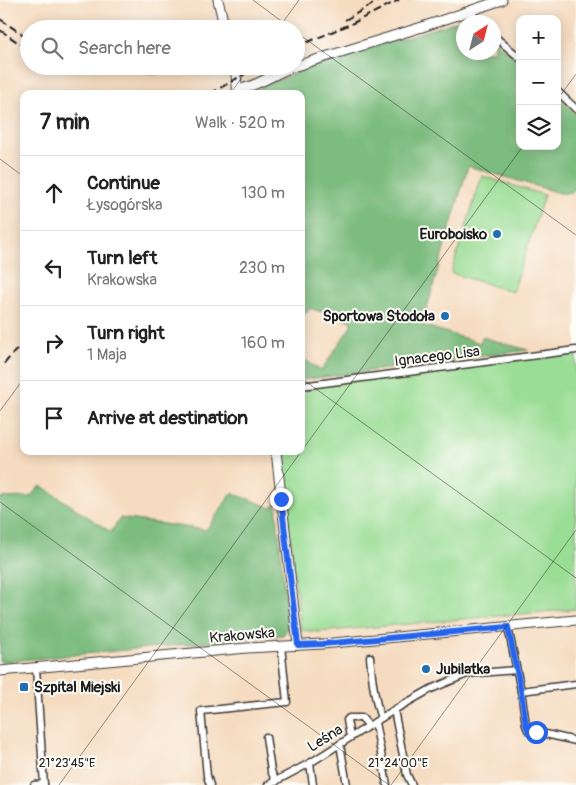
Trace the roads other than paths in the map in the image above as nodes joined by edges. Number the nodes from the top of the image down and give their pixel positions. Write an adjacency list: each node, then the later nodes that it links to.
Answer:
1 (218, 0): 5 (street)
2 (502, 0): 3 (street)
3 (470, 11): 4 (street); 8 (street)
4 (473, 15)
5 (223, 20)
6 (501, 42): 7 (street)
7 (516, 55)
8 (305, 63)
9 (236, 75): 11 (street)
10 (273, 75): 12 (street)
11 (238, 90)
12 (243, 90)
13 (561, 95): 14 (street)
14 (576, 109)
15 (576, 350): 16 (street, Ignacego Lisa)
16 (305, 385)
17 (276, 455): 20 (street)
18 (576, 620): 19 (street, Krakowska)
19 (508, 627): 20 (street, Krakowska); 24 (street)
20 (298, 645): 21 (street, Krakowska)
21 (281, 646): 23 (street, Krakowska); 39 (street)
22 (370, 657): 29 (street)
23 (36, 668): 25 (street, Krakowska); 37 (street)
24 (516, 670): 27 (street); 28 (street, Leśna)
25 (0, 671)
26 (576, 684): 27 (street)
27 (521, 691): 33 (street)
28 (394, 710): 29 (street, Leśna); 44 (street)
29 (382, 718): 30 (street, Leśna)
30 (372, 724): 32 (street, Leśna); 32 (street); 43 (street)
31 (266, 737): 36 (street)
32 (350, 738): 34 (street, Leśna)
33 (576, 741)
34 (340, 744): 35 (street, Leśna); 42 (street)
35 (310, 763): 36 (street, Leśna); 41 (street)
36 (276, 782): 40 (street, Leśna)
37 (44, 784): 38 (street)
38 (34, 785)
39 (210, 785)
40 (268, 785)
41 (313, 785)
42 (346, 785)
43 (388, 785)
44 (412, 785)

